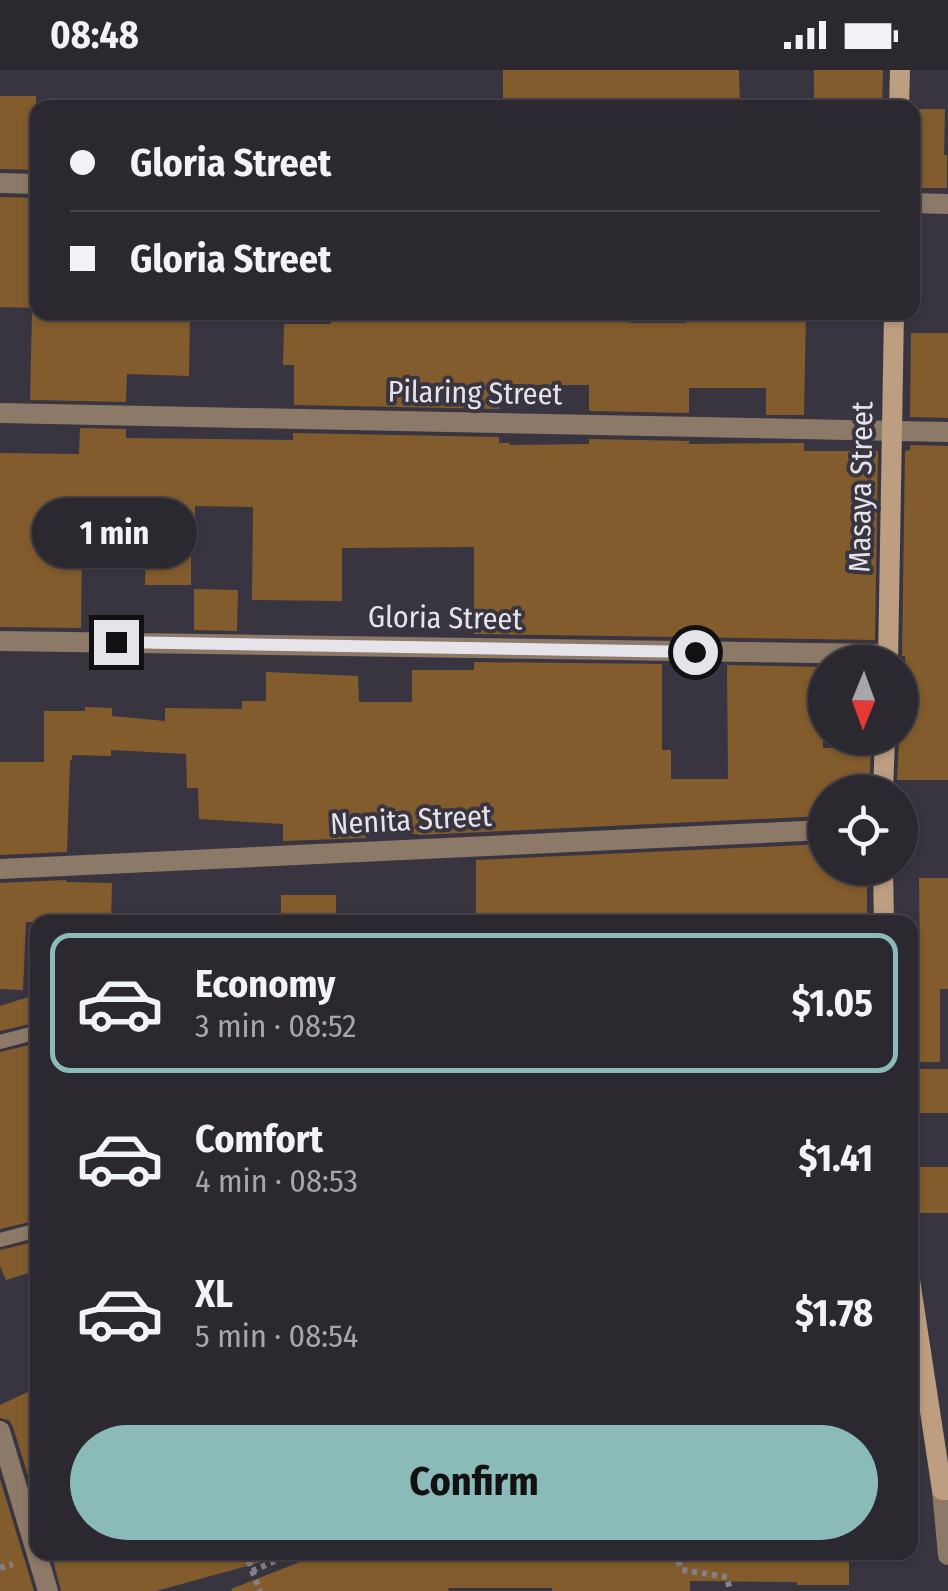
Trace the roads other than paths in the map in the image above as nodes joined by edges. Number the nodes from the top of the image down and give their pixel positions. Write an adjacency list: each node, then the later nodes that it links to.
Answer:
1 (900, 70): 2 (street)
2 (898, 100)
3 (0, 183): 4 (street)
4 (30, 184)
5 (920, 203): 6 (street)
6 (948, 204)
7 (894, 320): 9 (street, Masaya Street)
8 (0, 413): 9 (street, Pilaring Street)
9 (892, 431): 10 (street, Pilaring Street); 12 (street, Masaya Street)
10 (948, 432)
11 (0, 641): 13 (street, Gloria Street)
12 (888, 645)
13 (808, 656)
14 (808, 831): 15 (street, Nenita Street)
15 (0, 869)
16 (883, 885): 17 (street)
17 (884, 915)
18 (30, 1034): 19 (lane)
19 (0, 1042)
20 (30, 1232): 21 (lane)
21 (0, 1240)
22 (918, 1328): 24 (street)
23 (0, 1430): 25 (street)
24 (945, 1490): 26 (street)
25 (30, 1531)
26 (948, 1555)
27 (39, 1560): 28 (street)
28 (48, 1591)

